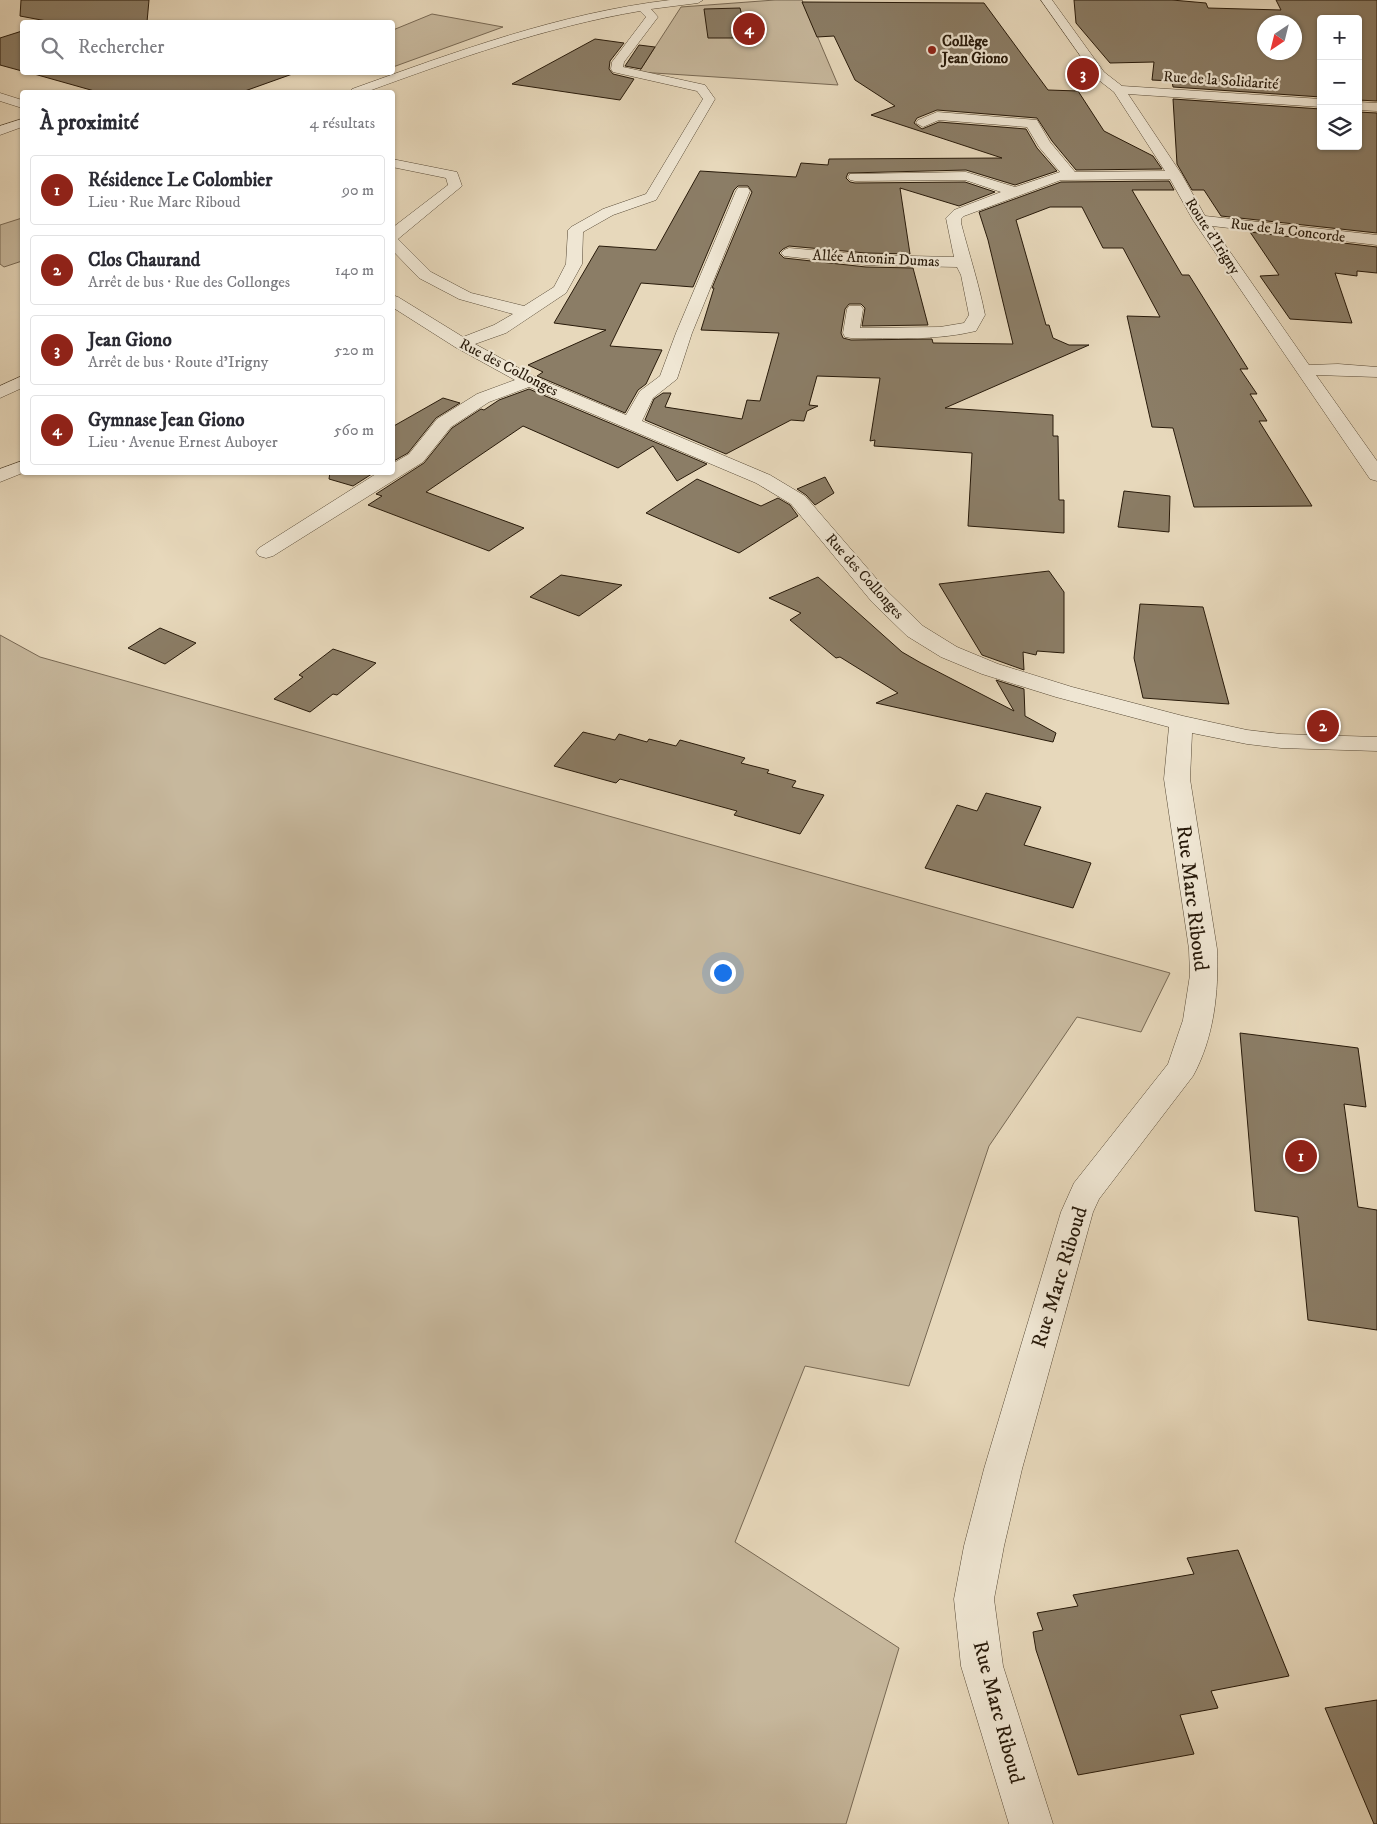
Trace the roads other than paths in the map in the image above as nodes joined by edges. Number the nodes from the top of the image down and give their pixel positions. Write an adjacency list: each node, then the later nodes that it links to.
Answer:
1 (698, 0): 3 (street)
2 (1046, 0): 5 (street, Route d'Irigny)
3 (652, 4): 4 (street); 27 (street)
4 (361, 90)
5 (1119, 90): 8 (street, Rue de la Solidarité); 15 (street, Route d'Irigny)
6 (0, 96): 7 (street)
7 (20, 103)
8 (1317, 103)
9 (1362, 106): 10 (street)
10 (1377, 107)
11 (923, 123): 16 (street)
12 (20, 124): 13 (street)
13 (0, 131)
14 (395, 164): 21 (street)
15 (1175, 175): 16 (street, Allée Antonin Dumas); 20 (street, Route d'Irigny)
16 (1071, 176): 19 (street, Allée Antonin Dumas)
17 (855, 177): 19 (street)
18 (743, 191): 35 (street)
19 (1014, 192): 25 (street, Allée Antonin Dumas)
20 (1200, 220): 22 (street, Rue de la Concorde); 30 (street, Route d'Irigny)
21 (395, 234)
22 (1377, 240)
23 (395, 245): 27 (street)
24 (789, 254): 25 (street, Allée Antonin Dumas)
25 (964, 262): 26 (street, Allée Antonin Dumas)
26 (855, 309)
27 (526, 312): 29 (street)
28 (402, 314): 29 (street, Rue des Collonges)
29 (461, 343): 33 (street, Rue des Collonges)
30 (1303, 370): 31 (street); 39 (street, Route d'Irigny)
31 (1377, 372)
32 (17, 378): 34 (street)
33 (529, 381): 35 (street, Rue des Collonges); 37 (street)
34 (0, 393)
35 (631, 424): 42 (street, Rue des Collonges)
36 (20, 468): 40 (street)
37 (395, 471)
38 (389, 475): 41 (street)
39 (1377, 475)
40 (0, 476)
41 (266, 552)
42 (1182, 723): 43 (street, Rue des Collonges); 44 (street, Rue Marc Riboud)
43 (1377, 744)
44 (1031, 1824)

